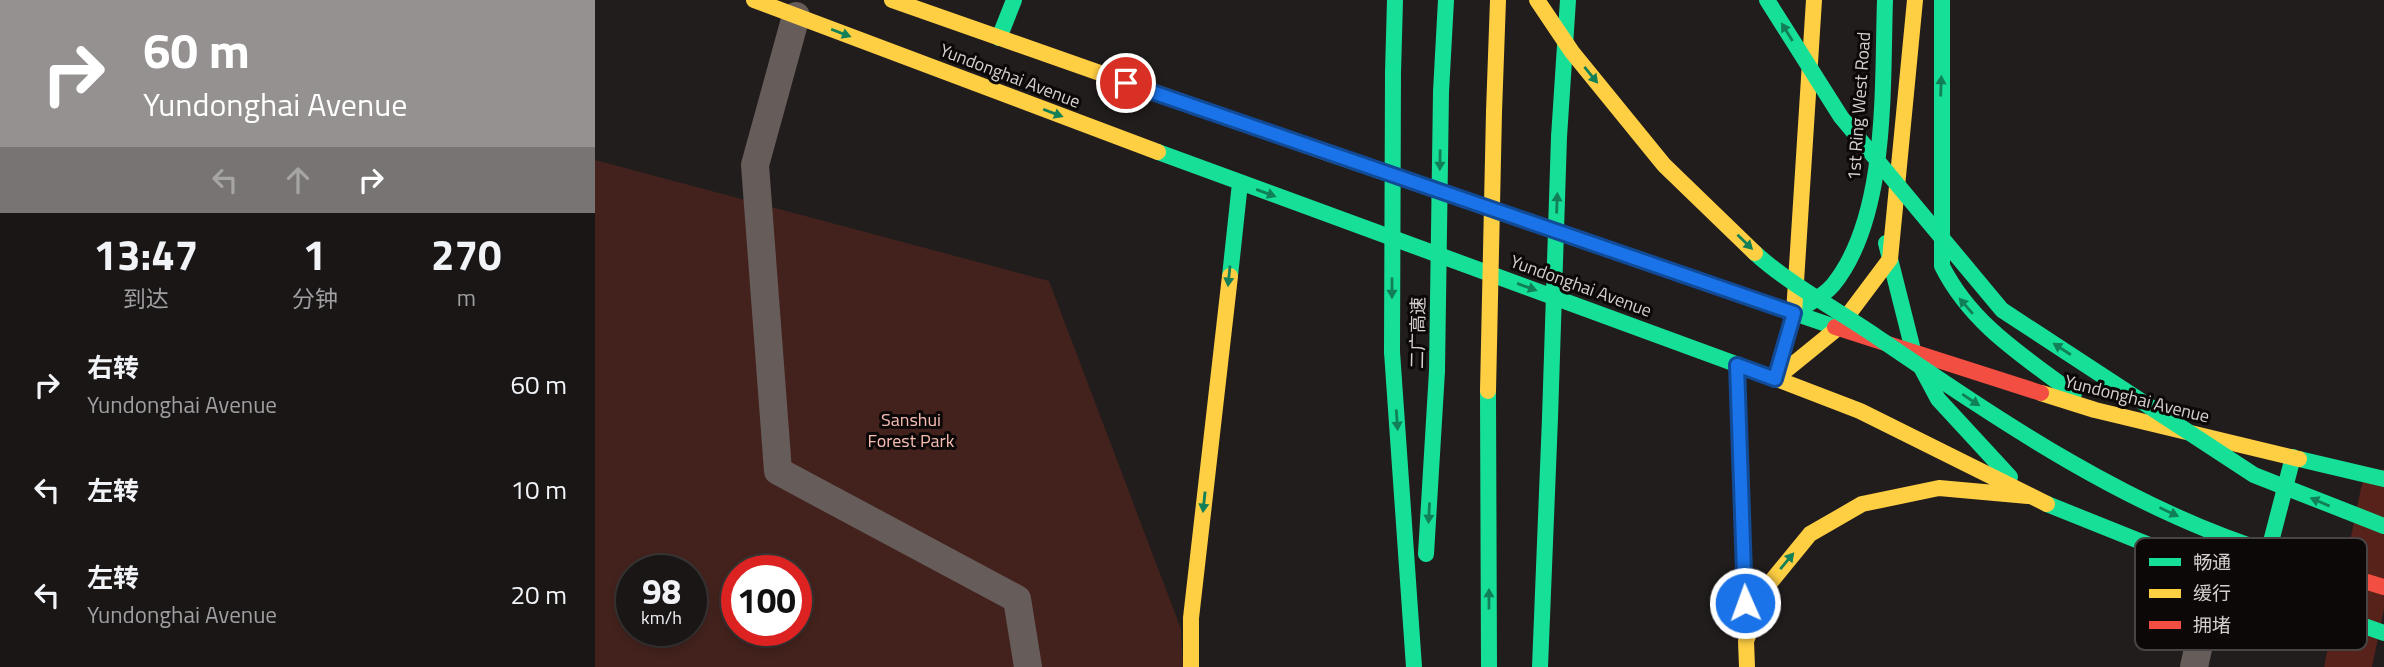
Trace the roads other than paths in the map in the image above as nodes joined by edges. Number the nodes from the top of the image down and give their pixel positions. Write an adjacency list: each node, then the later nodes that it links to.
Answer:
1 (754, 0): 14 (main road, Yundonghai Avenue)
2 (892, 0): 15 (main road, Yundonghai Avenue)
3 (1014, 0): 15 (main road)
4 (1395, 0): 39 (main road, one-way to 39, bridge)
5 (1446, 0): 40 (main road, 二广高速, one-way to 40, bridge)
6 (1497, 0): 41 (main road, one-way to 6, bridge)
7 (1537, 0): 29 (main road, one-way to 29, bridge)
8 (1568, 0): 42 (main road, one-way to 8, bridge)
9 (1767, 0): 28 (main road, one-way to 9, bridge)
10 (1814, 0): 19 (main road)
11 (1885, 0): 17 (main road, 1st Ring West Road)
12 (1915, 0): 18 (main road)
13 (1942, 0): 24 (main road, one-way to 13)
14 (796, 16): 16 (main road, Yundonghai Avenue, one-way to 16); 37 (street)
15 (999, 38): 19 (main road, Yundonghai Avenue)
16 (1240, 183): 22 (main road, Yundonghai Avenue, one-way to 22); 38 (main road, one-way to 38)
17 (1874, 186): 18 (main road); 19 (main road, 1st Ring West Road)
18 (1890, 259): 20 (main road); 21 (main road)
19 (1794, 313): 20 (main road, Yundonghai Avenue); 23 (main road)
20 (1839, 327): 21 (main road, Yundonghai Avenue); 23 (main road)
21 (1914, 354): 24 (main road, Yundonghai Avenue); 27 (main road)
22 (1737, 365): 23 (main road, Yundonghai Avenue); 36 (main road)
23 (1775, 379): 27 (main road, Yundonghai Avenue)
24 (2095, 410): 25 (main road, Yundonghai Avenue)
25 (2293, 457): 26 (main road, Yundonghai Avenue); 30 (main road)
26 (2384, 479)
27 (2028, 496): 31 (main road, Yundonghai Avenue); 36 (main road, one-way to 27)
28 (2384, 526)
29 (2224, 538)
30 (2272, 538)
31 (2135, 539)
32 (2367, 582): 33 (main road, one-way to 33, bridge)
33 (2384, 587)
34 (2367, 627): 35 (main road, Yundonghai Avenue)
35 (2384, 633)
36 (1746, 641): 43 (main road)
37 (1028, 667)
38 (1191, 667)
39 (1414, 667)
40 (1420, 667)
41 (1489, 667)
42 (1540, 667)
43 (1747, 667)

